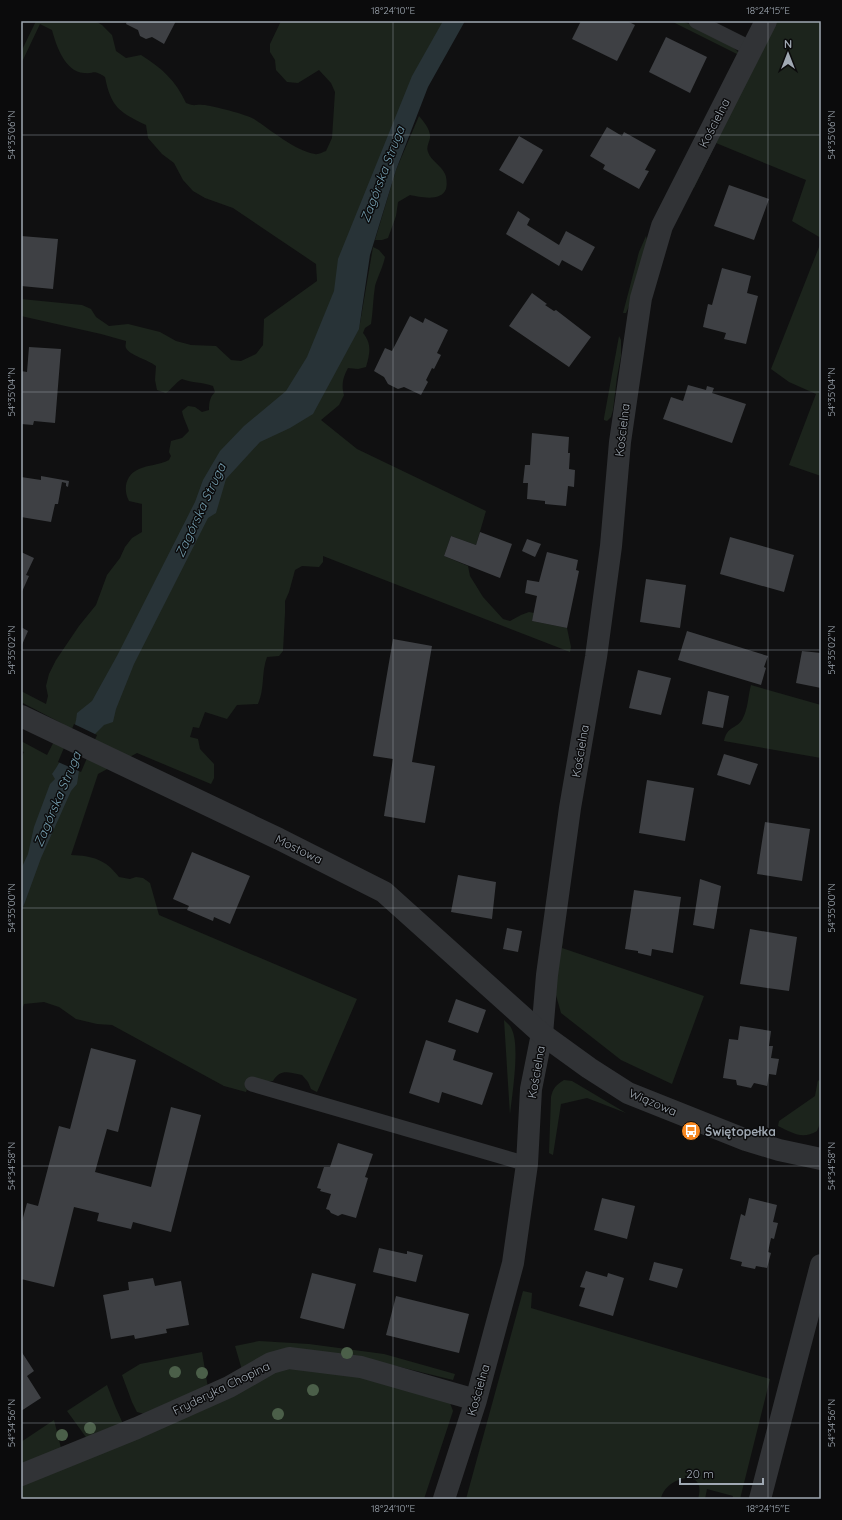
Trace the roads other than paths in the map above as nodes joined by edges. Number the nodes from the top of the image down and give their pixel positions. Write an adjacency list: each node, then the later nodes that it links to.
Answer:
1 (696, 21): 3 (lane)
2 (766, 21): 3 (street, Kościelna)
3 (752, 49): 5 (street, Kościelna)
4 (21, 716): 5 (street, Mostowa)
5 (542, 1034): 7 (street, Wiązowa); 8 (street, Kościelna)
6 (252, 1084): 8 (lane)
7 (821, 1159)
8 (527, 1164): 10 (street, Kościelna)
9 (821, 1265): 13 (street)
10 (476, 1400): 11 (street, Fryderyka Chopina); 12 (street, Kościelna)
11 (21, 1475)
12 (444, 1499)
13 (760, 1499)

